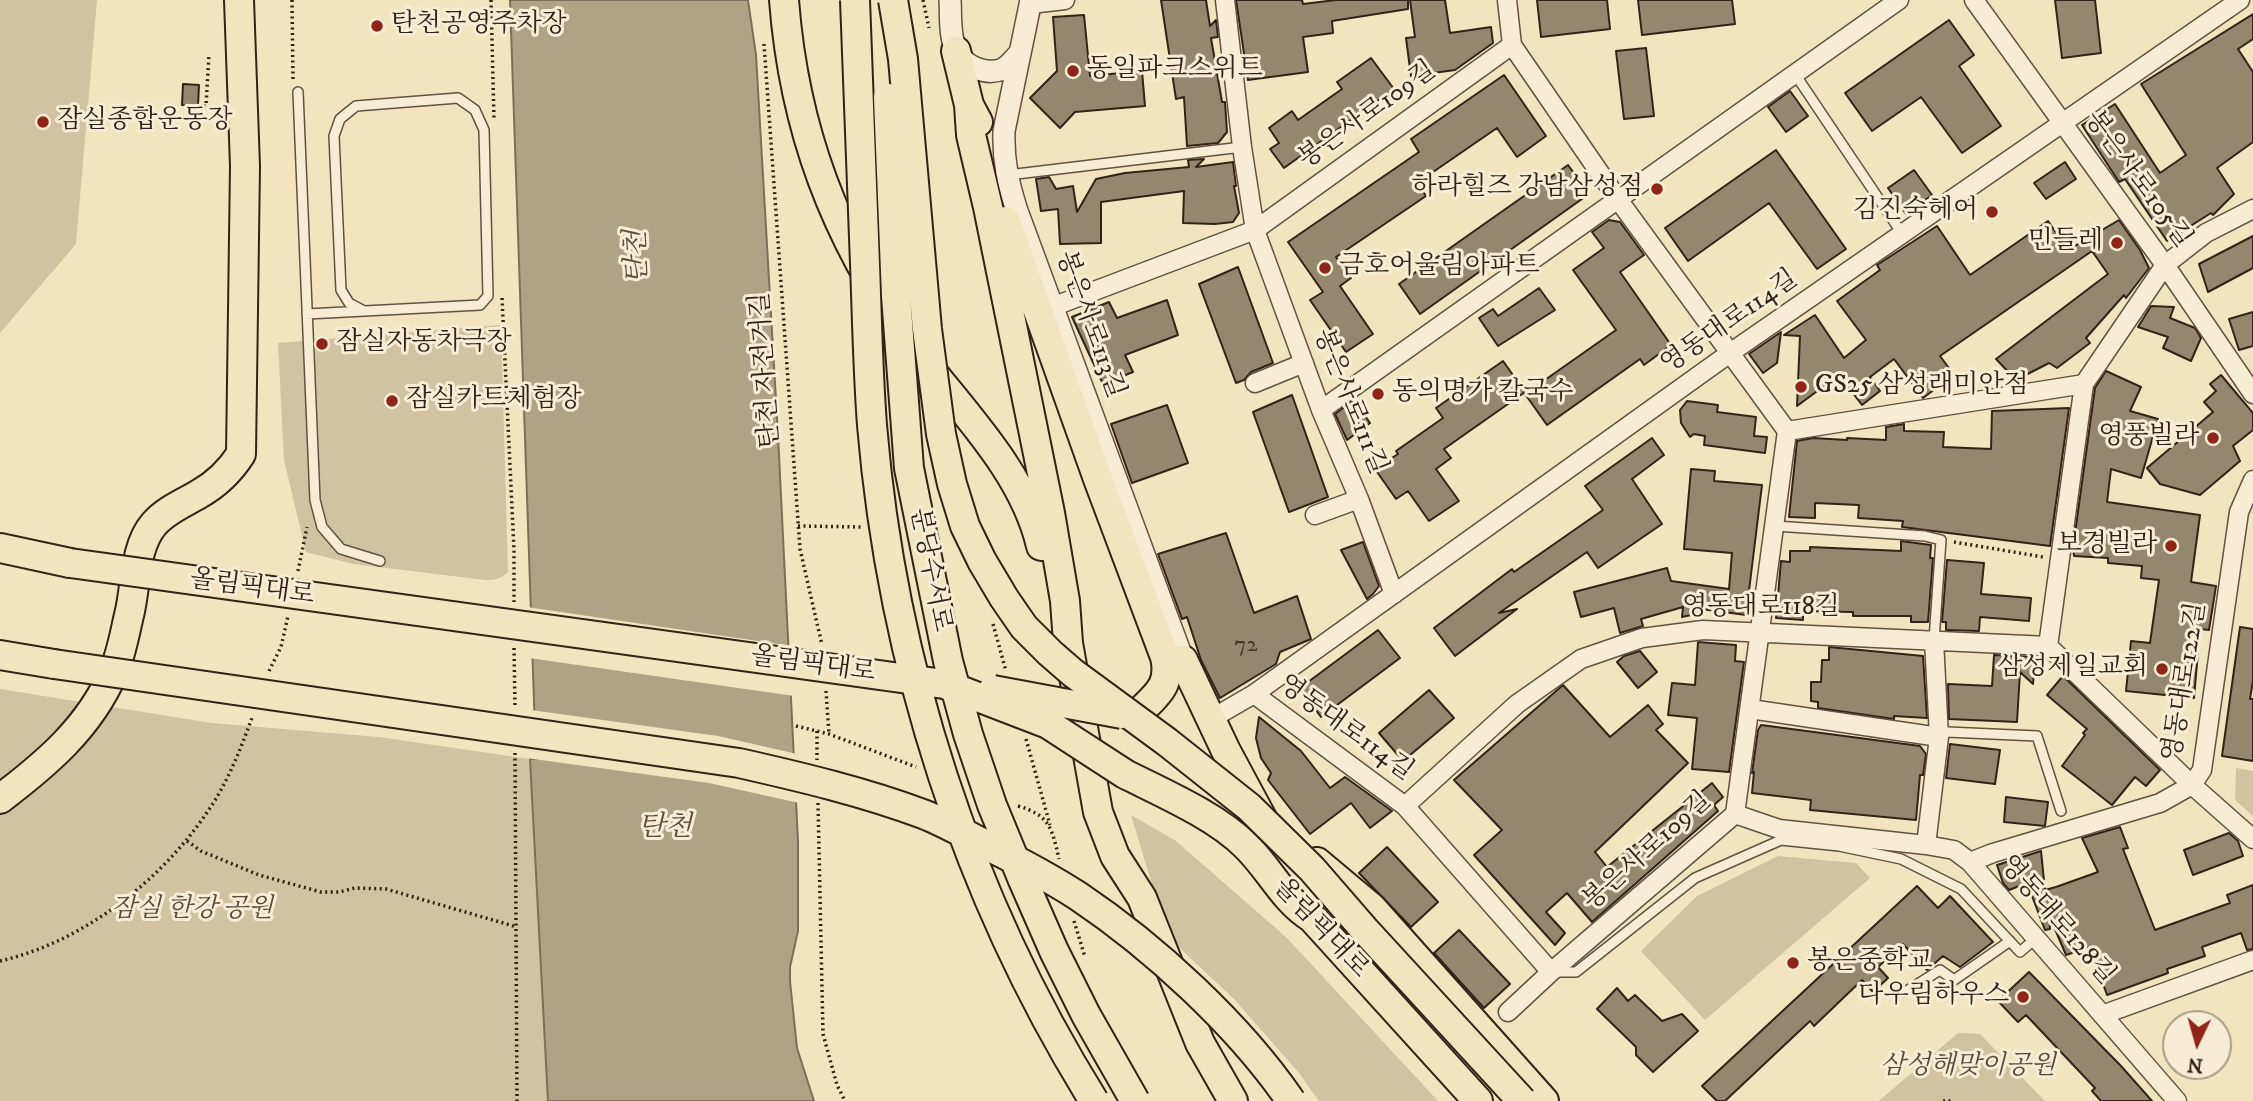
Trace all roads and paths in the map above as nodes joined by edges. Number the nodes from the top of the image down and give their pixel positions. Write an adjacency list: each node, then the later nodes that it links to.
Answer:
1 (239, 0): 78 (highway)
2 (491, 0): 25 (path)
3 (784, 0): 58 (highway, bridge)
4 (855, 0): 100 (highway, 분당수서로, bridge)
5 (891, 0): 101 (highway, 분당수서로, bridge); 105 (highway, bridge)
6 (923, 0): 15 (path)
7 (950, 0): 18 (street)
8 (1065, 0): 14 (street)
9 (1225, 0): 27 (street, 봉은사로111길)
10 (1507, 0): 17 (street)
11 (1899, 0): 21 (street)
12 (1974, 0): 26 (street, 봉은사로105길)
13 (2240, 0): 26 (street, 영동대로114길)
14 (1030, 2): 20 (street, 봉은사로113길)
15 (929, 28)
16 (764, 42): 59 (path, 탄천 자전거길)
17 (1512, 45): 29 (street); 31 (street, 봉은사로109길)
18 (956, 51): 20 (street); 23 (highway)
19 (209, 54): 24 (path)
20 (1019, 54): 28 (street, 봉은사로113길)
21 (1795, 74): 29 (street); 32 (lane)
22 (298, 92): 37 (lane)
23 (969, 105): 58 (highway); 66 (highway, bridge)
24 (198, 106)
25 (495, 120)
26 (2064, 124): 32 (street, 영동대로114길); 33 (street, 봉은사로105길)
27 (1242, 147): 28 (lane); 31 (street, 봉은사로111길)
28 (1006, 175): 35 (street, 봉은사로113길)
29 (1617, 198): 38 (street); 43 (street)
30 (2253, 209): 33 (street)
31 (1255, 230): 35 (street); 39 (street, 봉은사로111길)
32 (1903, 235): 38 (street, 영동대로114길)
33 (2165, 265): 41 (street); 42 (street, 봉은사로105길)
34 (502, 299): 54 (path)
35 (1052, 307): 63 (street, 봉은사로113길)
36 (364, 311): 36 (lane); 37 (lane)
37 (307, 314): 52 (lane)
38 (1730, 353): 44 (street); 53 (street, 영동대로114길)
39 (1304, 363): 40 (street); 43 (street, 봉은사로111길)
40 (1255, 383)
41 (2084, 384): 44 (street); 51 (street)
42 (2253, 394)
43 (1321, 410): 46 (street, 봉은사로111길)
44 (1787, 430): 48 (street, 봉은사로109길)
45 (2253, 480): 77 (street, 영동대로122길)
46 (1359, 499): 47 (street); 53 (street, 봉은사로111길)
47 (1315, 515)
48 (1775, 526): 49 (lane); 55 (street, 봉은사로109길)
49 (1941, 540): 51 (path); 56 (lane)
50 (0, 548): 66 (highway, 올림픽대로, bridge)
51 (2059, 560): 60 (street)
52 (380, 561)
53 (1394, 594): 67 (street, 영동대로114길)
54 (514, 602)
55 (1759, 631): 56 (street, 영동대로118길); 69 (street, 봉은사로109길); 80 (street, 영동대로118길)
56 (1934, 640): 60 (street, 영동대로118길); 74 (street)
57 (514, 641): 68 (path)
58 (1068, 643): 102 (highway)
59 (822, 646)
60 (2048, 646): 77 (street)
61 (281, 647): 64 (path)
62 (0, 655): 103 (highway, bridge)
63 (1184, 660): 71 (highway)
64 (268, 673)
65 (825, 684): 73 (path)
66 (944, 684): 88 (highway, 올림픽대로, bridge)
67 (1254, 694): 71 (street, 영동대로114길); 80 (street, 영동대로114길)
68 (514, 708)
69 (1750, 709): 74 (street); 82 (street, 봉은사로109길)
70 (254, 710): 85 (path)
71 (1210, 719): 83 (highway)
72 (796, 726): 73 (path)
73 (817, 731): 76 (path)
74 (1939, 737): 81 (lane); 86 (street)
75 (515, 749): 89 (path)
76 (818, 772)
77 (2192, 785): 84 (street); 87 (street, 영동대로122길)
78 (0, 799)
79 (818, 800): 99 (path)
80 (1405, 806): 94 (street)
81 (2061, 811)
82 (1735, 814): 86 (street); 94 (street, 봉은사로109길)
83 (1261, 815): 88 (highway); 106 (highway)
84 (2253, 839)
85 (187, 841): 89 (path); 93 (path)
86 (1926, 845): 87 (street)
87 (1970, 862): 90 (street, 영동대로128길)
88 (1312, 918): 104 (highway, 올림픽대로)
89 (517, 927): 98 (path)
90 (2035, 939): 91 (lane); 97 (street, 영동대로128길)
91 (2010, 942): 94 (lane); 95 (lane)
92 (2253, 960): 97 (street, 영동대로128길)
93 (0, 961)
94 (1551, 972): 96 (street, 봉은사로109길)
95 (1905, 992)
96 (1508, 1012)
97 (2102, 1015): 109 (street, 영동대로128길)
98 (517, 1101)
99 (845, 1101)
100 (1094, 1101)
101 (1135, 1101)
102 (1233, 1101)
103 (1291, 1101)
104 (1478, 1101)
105 (1522, 1101)
106 (1545, 1101)
107 (1942, 1101): 108 (path)
108 (1953, 1101)
109 (2177, 1101)

